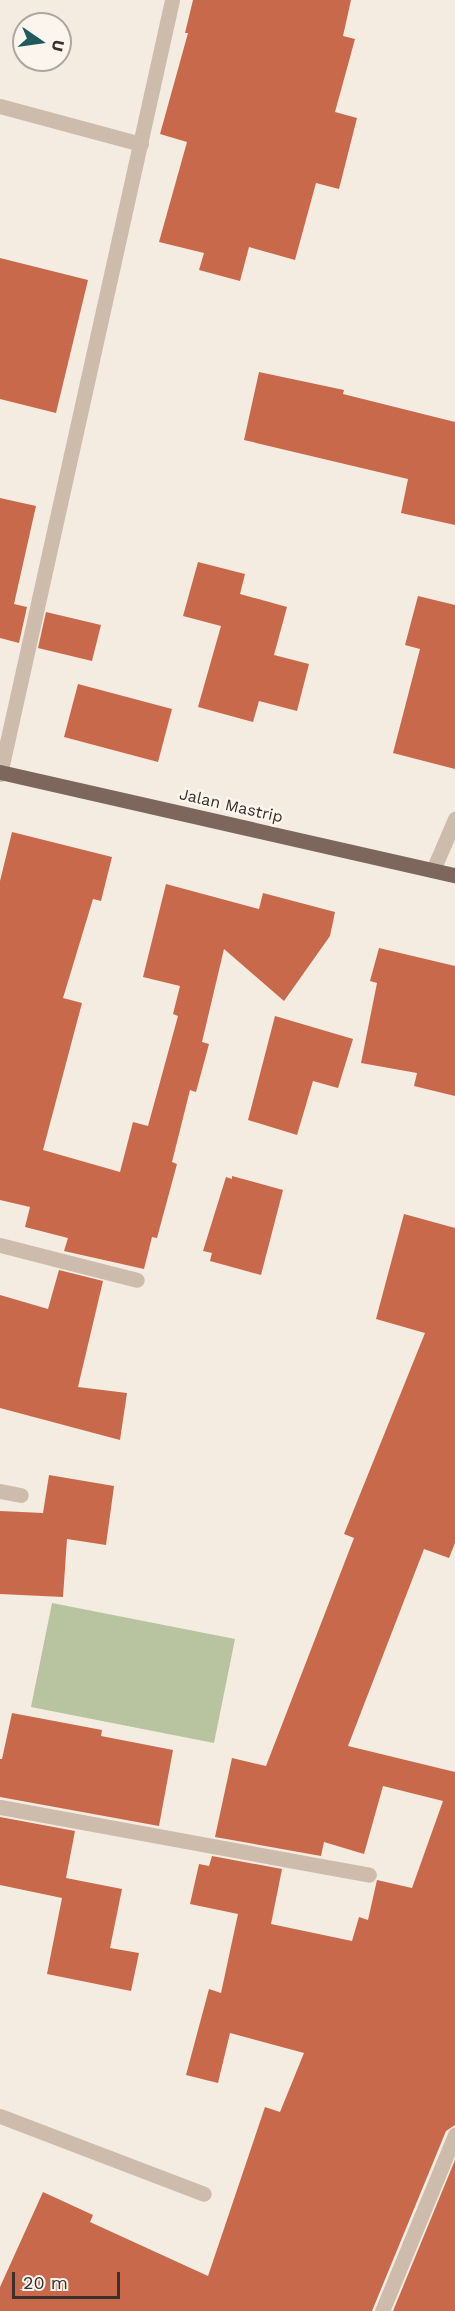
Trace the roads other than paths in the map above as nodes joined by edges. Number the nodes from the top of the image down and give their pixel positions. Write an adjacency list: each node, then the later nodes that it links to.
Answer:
1 (172, 0): 3 (street)
2 (0, 106): 3 (street)
3 (141, 144): 4 (street)
4 (0, 773): 6 (main road, Jalan Mastrip)
5 (455, 819): 6 (street)
6 (433, 870): 7 (main road, Jalan Mastrip)
7 (455, 875)
8 (0, 1245): 9 (street)
9 (137, 1280)
10 (0, 1491): 11 (street)
11 (21, 1495)
12 (0, 1807): 13 (street)
13 (369, 1875)
14 (0, 2116): 16 (street)
15 (455, 2134): 17 (street)
16 (204, 2194)
17 (382, 2311)

